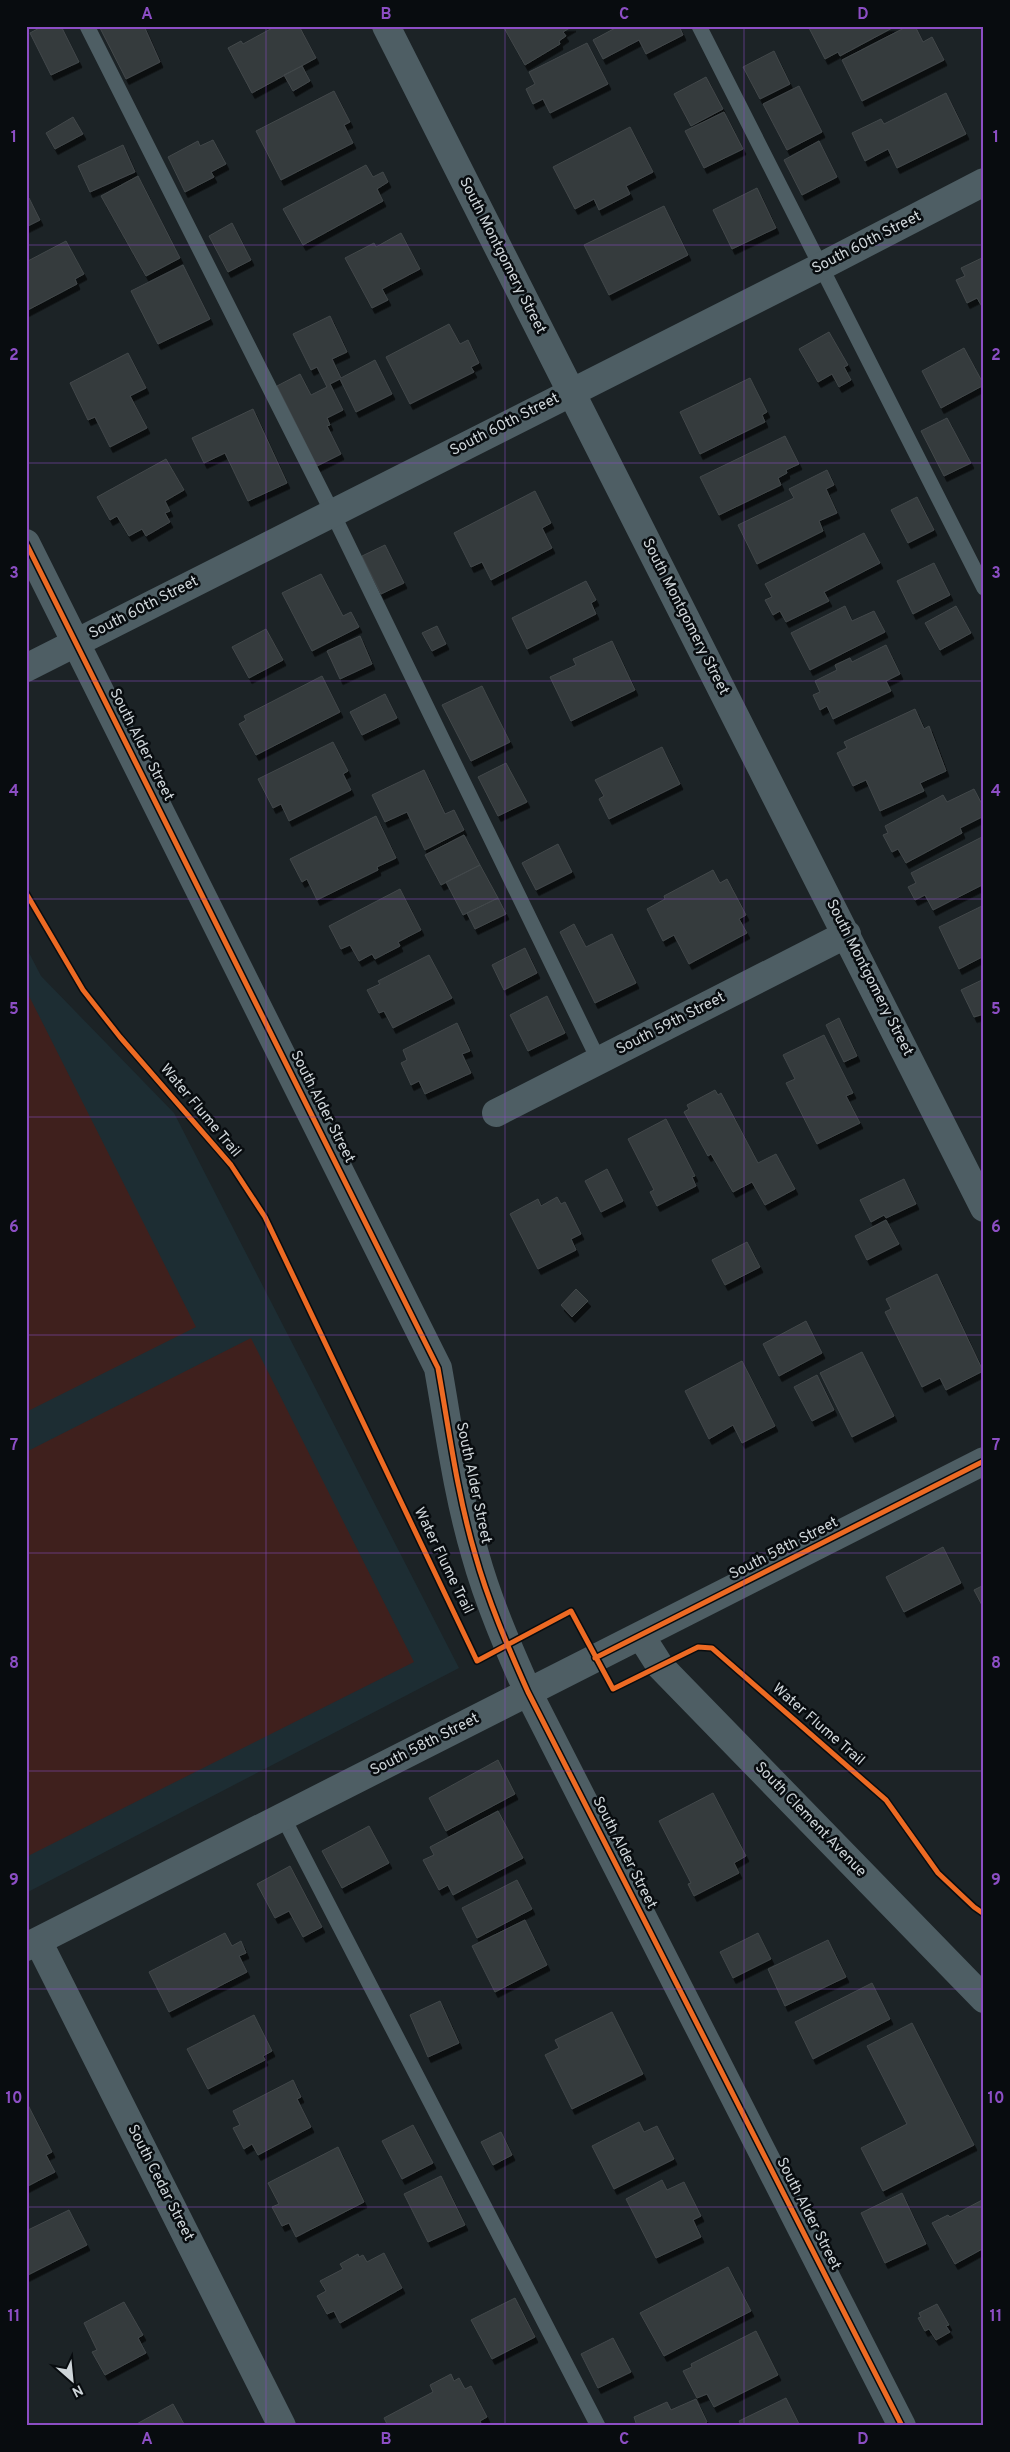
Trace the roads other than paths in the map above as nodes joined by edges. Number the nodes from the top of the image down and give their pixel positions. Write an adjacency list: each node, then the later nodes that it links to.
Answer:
1 (87, 26): 7 (lane)
2 (386, 26): 6 (street, South Montgomery Street)
3 (699, 26): 5 (lane)
4 (984, 182): 5 (street, South 60th Street)
5 (822, 266): 6 (street, South 60th Street); 9 (lane)
6 (570, 392): 7 (street, South 60th Street); 12 (street, South Montgomery Street)
7 (332, 512): 10 (street, South 60th Street); 13 (lane)
8 (26, 544): 10 (street, South Alder Street)
9 (984, 588)
10 (76, 642): 11 (street, South 60th Street); 18 (street, South Alder Street)
11 (26, 668)
12 (847, 934): 13 (street, South 59th Street); 15 (street, South Montgomery Street)
13 (599, 1061): 14 (street, South 59th Street)
14 (496, 1114)
15 (984, 1208)
16 (984, 1461): 17 (street, South 58th Street)
17 (641, 1636): 18 (street, South 58th Street); 21 (street, South Clement Avenue)
18 (528, 1692): 19 (street, South 58th Street); 24 (street, South Alder Street)
19 (283, 1817): 20 (street, South 58th Street); 23 (lane)
20 (32, 1944): 22 (street, South Cedar Street)
21 (984, 1999)
22 (282, 2426)
23 (598, 2426)
24 (902, 2426)

